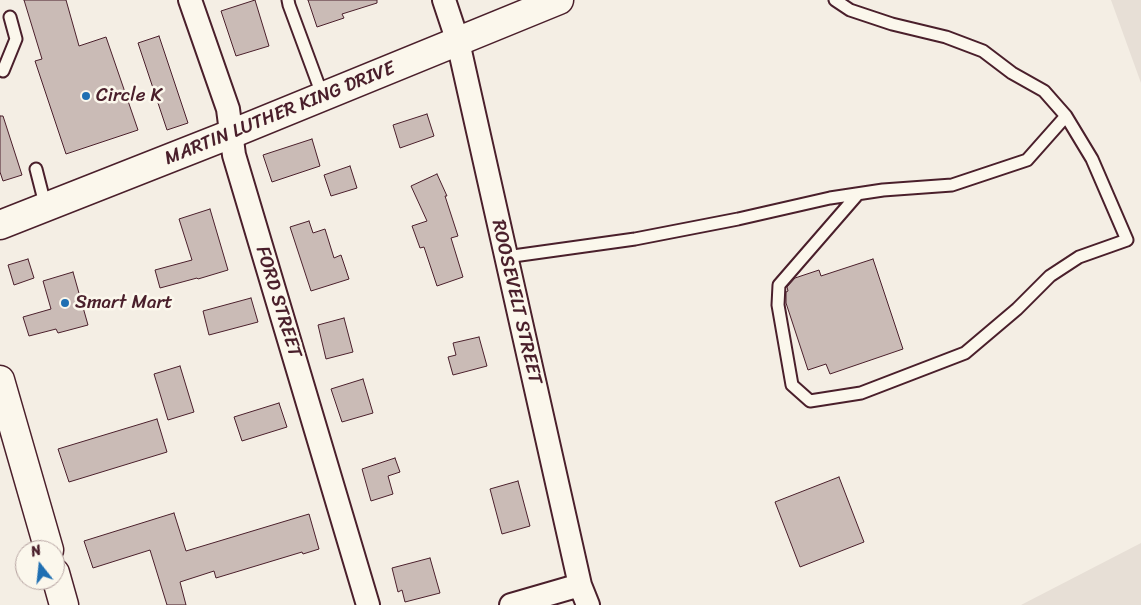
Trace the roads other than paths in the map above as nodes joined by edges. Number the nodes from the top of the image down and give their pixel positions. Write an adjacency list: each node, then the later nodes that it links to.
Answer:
1 (190, 0): 11 (street, FORD STREET)
2 (288, 0): 9 (lane)
3 (444, 0): 7 (street, ROOSEVELT STREET)
4 (559, 0): 7 (street, MARTIN LUTHER KING DRIVE)
5 (835, 0): 10 (lane)
6 (10, 16): 8 (lane)
7 (458, 42): 9 (street, MARTIN LUTHER KING DRIVE); 16 (street, ROOSEVELT STREET)
8 (1, 71)
9 (322, 97): 11 (street, MARTIN LUTHER KING DRIVE)
10 (1066, 116): 13 (lane); 13 (lane)
11 (231, 134): 14 (street, MARTIN LUTHER KING DRIVE); 22 (street, FORD STREET)
12 (36, 170): 14 (lane)
13 (858, 194): 16 (lane)
14 (46, 208): 15 (street, MARTIN LUTHER KING DRIVE)
15 (0, 225)
16 (506, 257): 20 (street, ROOSEVELT STREET)
17 (0, 380): 18 (street)
18 (45, 540)
19 (60, 590): 21 (street)
20 (584, 595): 23 (street)
21 (64, 605)
22 (368, 605)
23 (511, 605)

